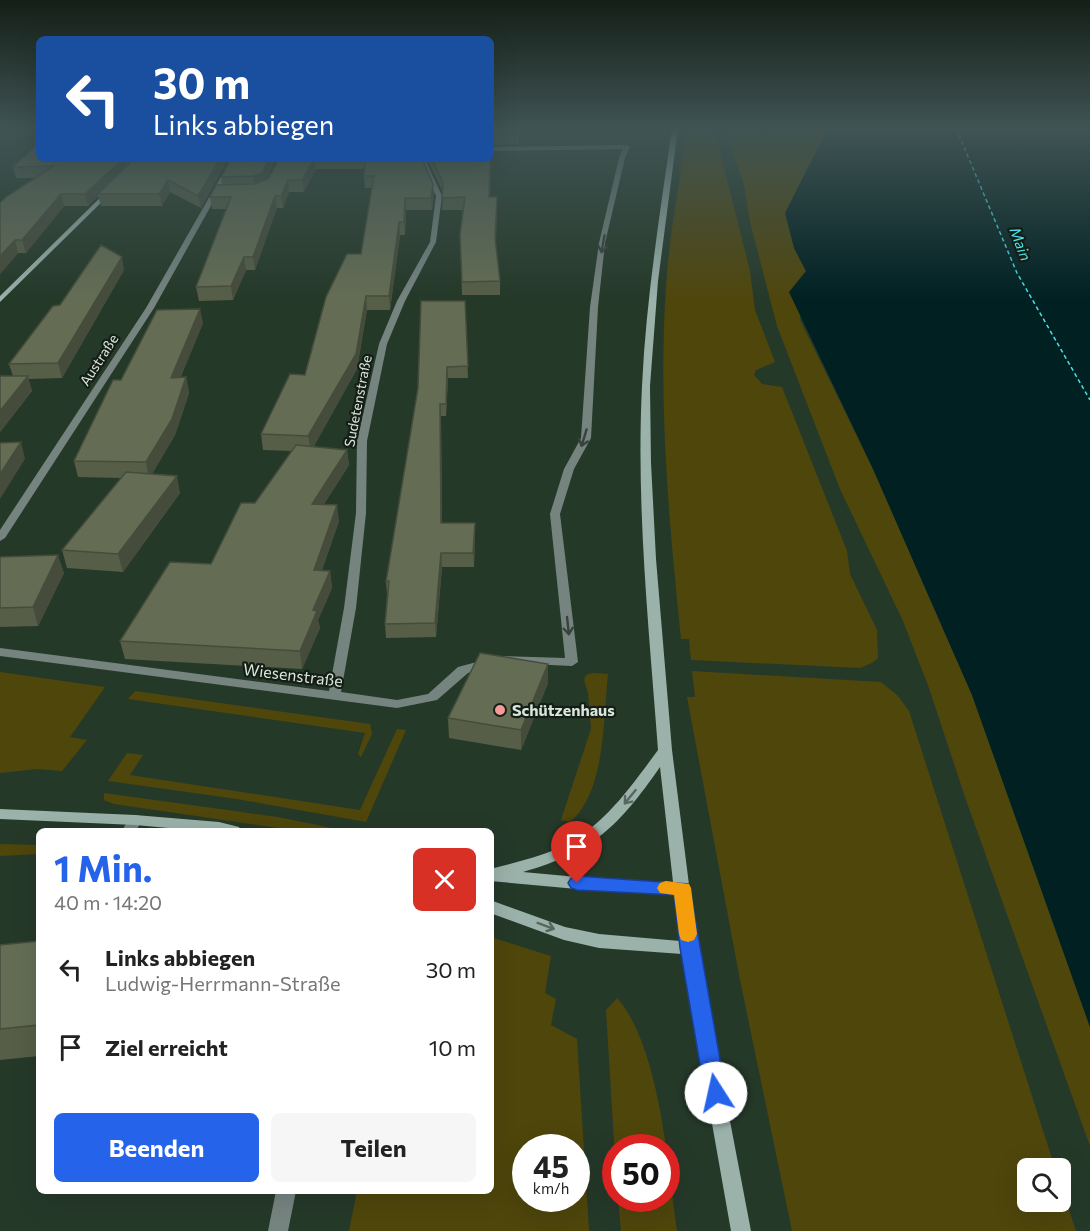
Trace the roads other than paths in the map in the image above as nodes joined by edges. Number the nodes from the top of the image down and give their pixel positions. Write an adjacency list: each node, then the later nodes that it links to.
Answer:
1 (115, 185): 8 (main road)
2 (220, 185): 7 (street, Austraße)
3 (434, 185): 11 (street, Sudetenstraße)
4 (616, 185): 11 (street, Wiesenstraße, one-way to 11)
5 (667, 185): 12 (main road)
6 (226, 192): 7 (street)
7 (216, 193): 9 (street, Austraße)
8 (0, 300)
9 (0, 538)
10 (0, 652): 11 (street, Wiesenstraße)
11 (334, 698)
12 (665, 750): 16 (main road, one-way to 16); 18 (main road)
13 (0, 814): 14 (main road)
14 (132, 825): 15 (main road)
15 (223, 828)
16 (494, 874)
17 (494, 875): 18 (main road)
18 (682, 888): 20 (main road)
19 (494, 907): 20 (main road, one-way to 20)
20 (689, 948): 23 (main road)
21 (285, 1194): 22 (street)
22 (278, 1231)
23 (741, 1231)

